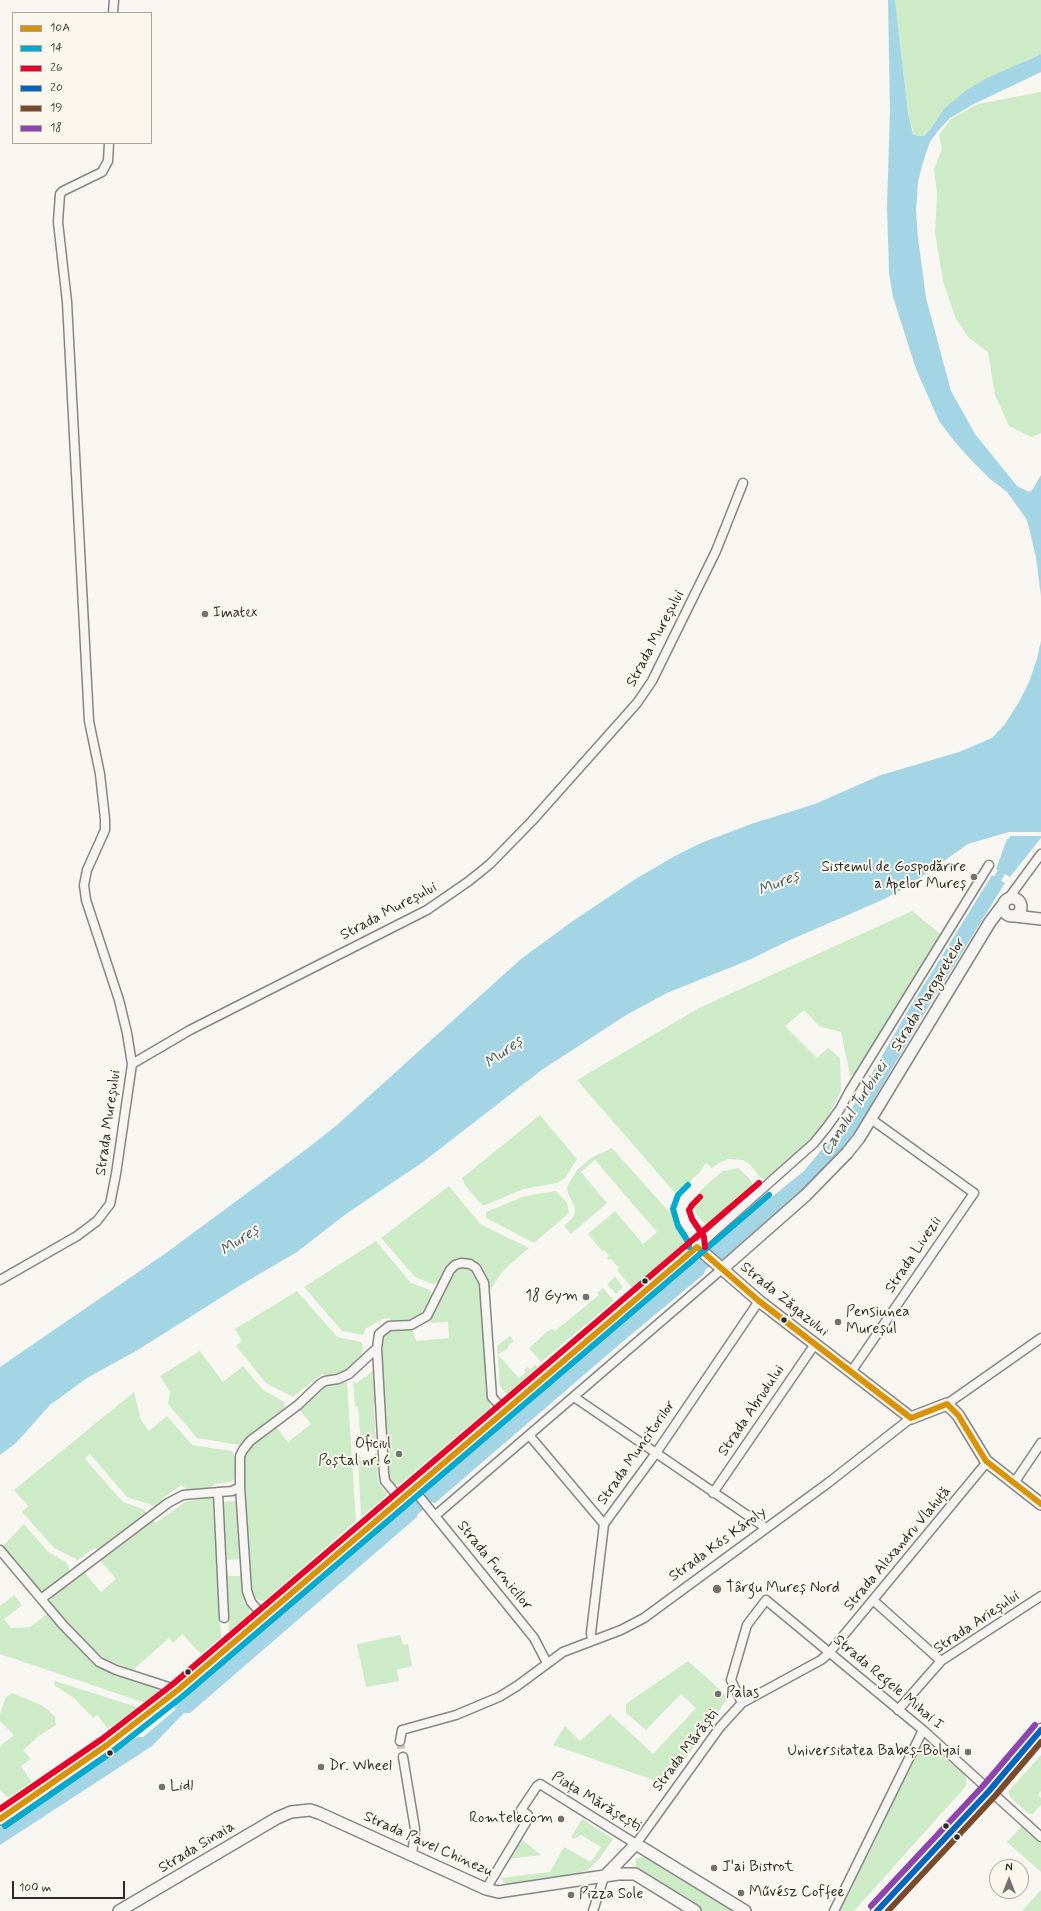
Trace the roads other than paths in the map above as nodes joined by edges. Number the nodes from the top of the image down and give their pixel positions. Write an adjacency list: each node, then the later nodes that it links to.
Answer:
1 (114, 0): 2 (street)
2 (114, 12)
3 (109, 144): 9 (street)
4 (743, 483): 9 (street, Strada Mureșului)
5 (1041, 854): 7 (street)
6 (989, 865): 11 (street)
7 (1010, 905): 8 (street); 10 (street, Strada Margaretelor)
8 (1040, 919)
9 (132, 1064): 13 (street, Strada Mureșului)
10 (871, 1119): 12 (street, Strada Margaretelor); 18 (street, Strada Livezii)
11 (699, 1249): 12 (street, Strada Zăgazului); 21 (street)
12 (718, 1266): 14 (street, Strada Zăgazului); 19 (street, Strada Margaretelor)
13 (0, 1280)
14 (759, 1301): 16 (street, Strada Zăgazului); 25 (street, Strada Muncitorilor)
15 (1041, 1338): 20 (street, Strada Kós Károly)
16 (815, 1344): 18 (street, Strada Zăgazului); 31 (street, Strada Abrudului)
17 (377, 1348): 21 (street); 28 (street); 32 (street)
18 (851, 1372): 22 (street, Strada Zăgazului)
19 (574, 1397): 23 (street, Strada Margaretelor); 25 (street)
20 (947, 1404): 22 (street, Strada Kós Károly); 26 (street)
21 (505, 1412): 30 (street)
22 (911, 1418): 36 (street, Strada Kós Károly)
23 (529, 1435): 34 (street, Strada Margaretelor); 35 (street)
24 (1041, 1443): 27 (street)
25 (656, 1453): 31 (street); 35 (street, Strada Muncitorilor)
26 (987, 1462): 27 (street); 40 (street, Strada Alexandru Vlahuță)
27 (1014, 1483): 33 (street)
28 (240, 1487): 29 (street); 41 (street)
29 (218, 1492): 39 (street); 42 (street)
30 (415, 1492): 32 (street); 34 (street, Strada Furnicilor)
31 (713, 1493): 36 (street)
32 (401, 1500): 41 (street)
33 (1041, 1504)
34 (433, 1512): 46 (street, Strada Furnicilor)
35 (604, 1524): 43 (street, Strada Muncitorilor)
36 (766, 1528): 43 (street, Strada Kós Károly)
37 (0, 1550): 39 (street)
38 (1041, 1596): 45 (street, Strada Arieșului)
39 (42, 1599): 47 (street)
40 (874, 1601): 44 (street, Strada Alexandru Vlahuță); 45 (street)
41 (264, 1617): 47 (street)
42 (224, 1618)
43 (592, 1640): 46 (street, Strada Kós Károly)
44 (829, 1653): 48 (street, Strada Alexandru Vlahuță); 48 (street, Strada Regele Mihai I); 49 (street, Strada Regele Mihai I)
45 (941, 1661): 49 (street, Strada Arieșului)
46 (548, 1663): 52 (street, Strada Kós Károly)
47 (178, 1690): 56 (street)
48 (742, 1703): 58 (street, Strada Mărăști)
49 (898, 1710): 50 (street, Strada Regele Mihai I)
50 (923, 1730): 54 (street, Strada Regele Mihai I); 66 (street)
51 (1041, 1730): 54 (main road)
52 (400, 1741)
53 (403, 1758): 59 (street)
54 (989, 1791): 57 (street, Strada Regele Mihai I); 67 (main road)
55 (291, 1812): 59 (street, Strada Pavel Chinezu); 62 (street, Strada Sinaia)
56 (0, 1818)
57 (1041, 1837)
58 (636, 1844): 60 (street, Strada Mărăști); 61 (street, Piața Mărășești); 65 (street, Piața Mărășești)
59 (412, 1855): 61 (street, Strada Pavel Chinezu)
60 (604, 1877): 61 (street, Strada Pavel Chinezu); 63 (street, Strada Mărăști); 64 (street)
61 (486, 1889)
62 (119, 1911)
63 (592, 1911)
64 (695, 1911)
65 (745, 1911)
66 (834, 1911)
67 (877, 1911)

